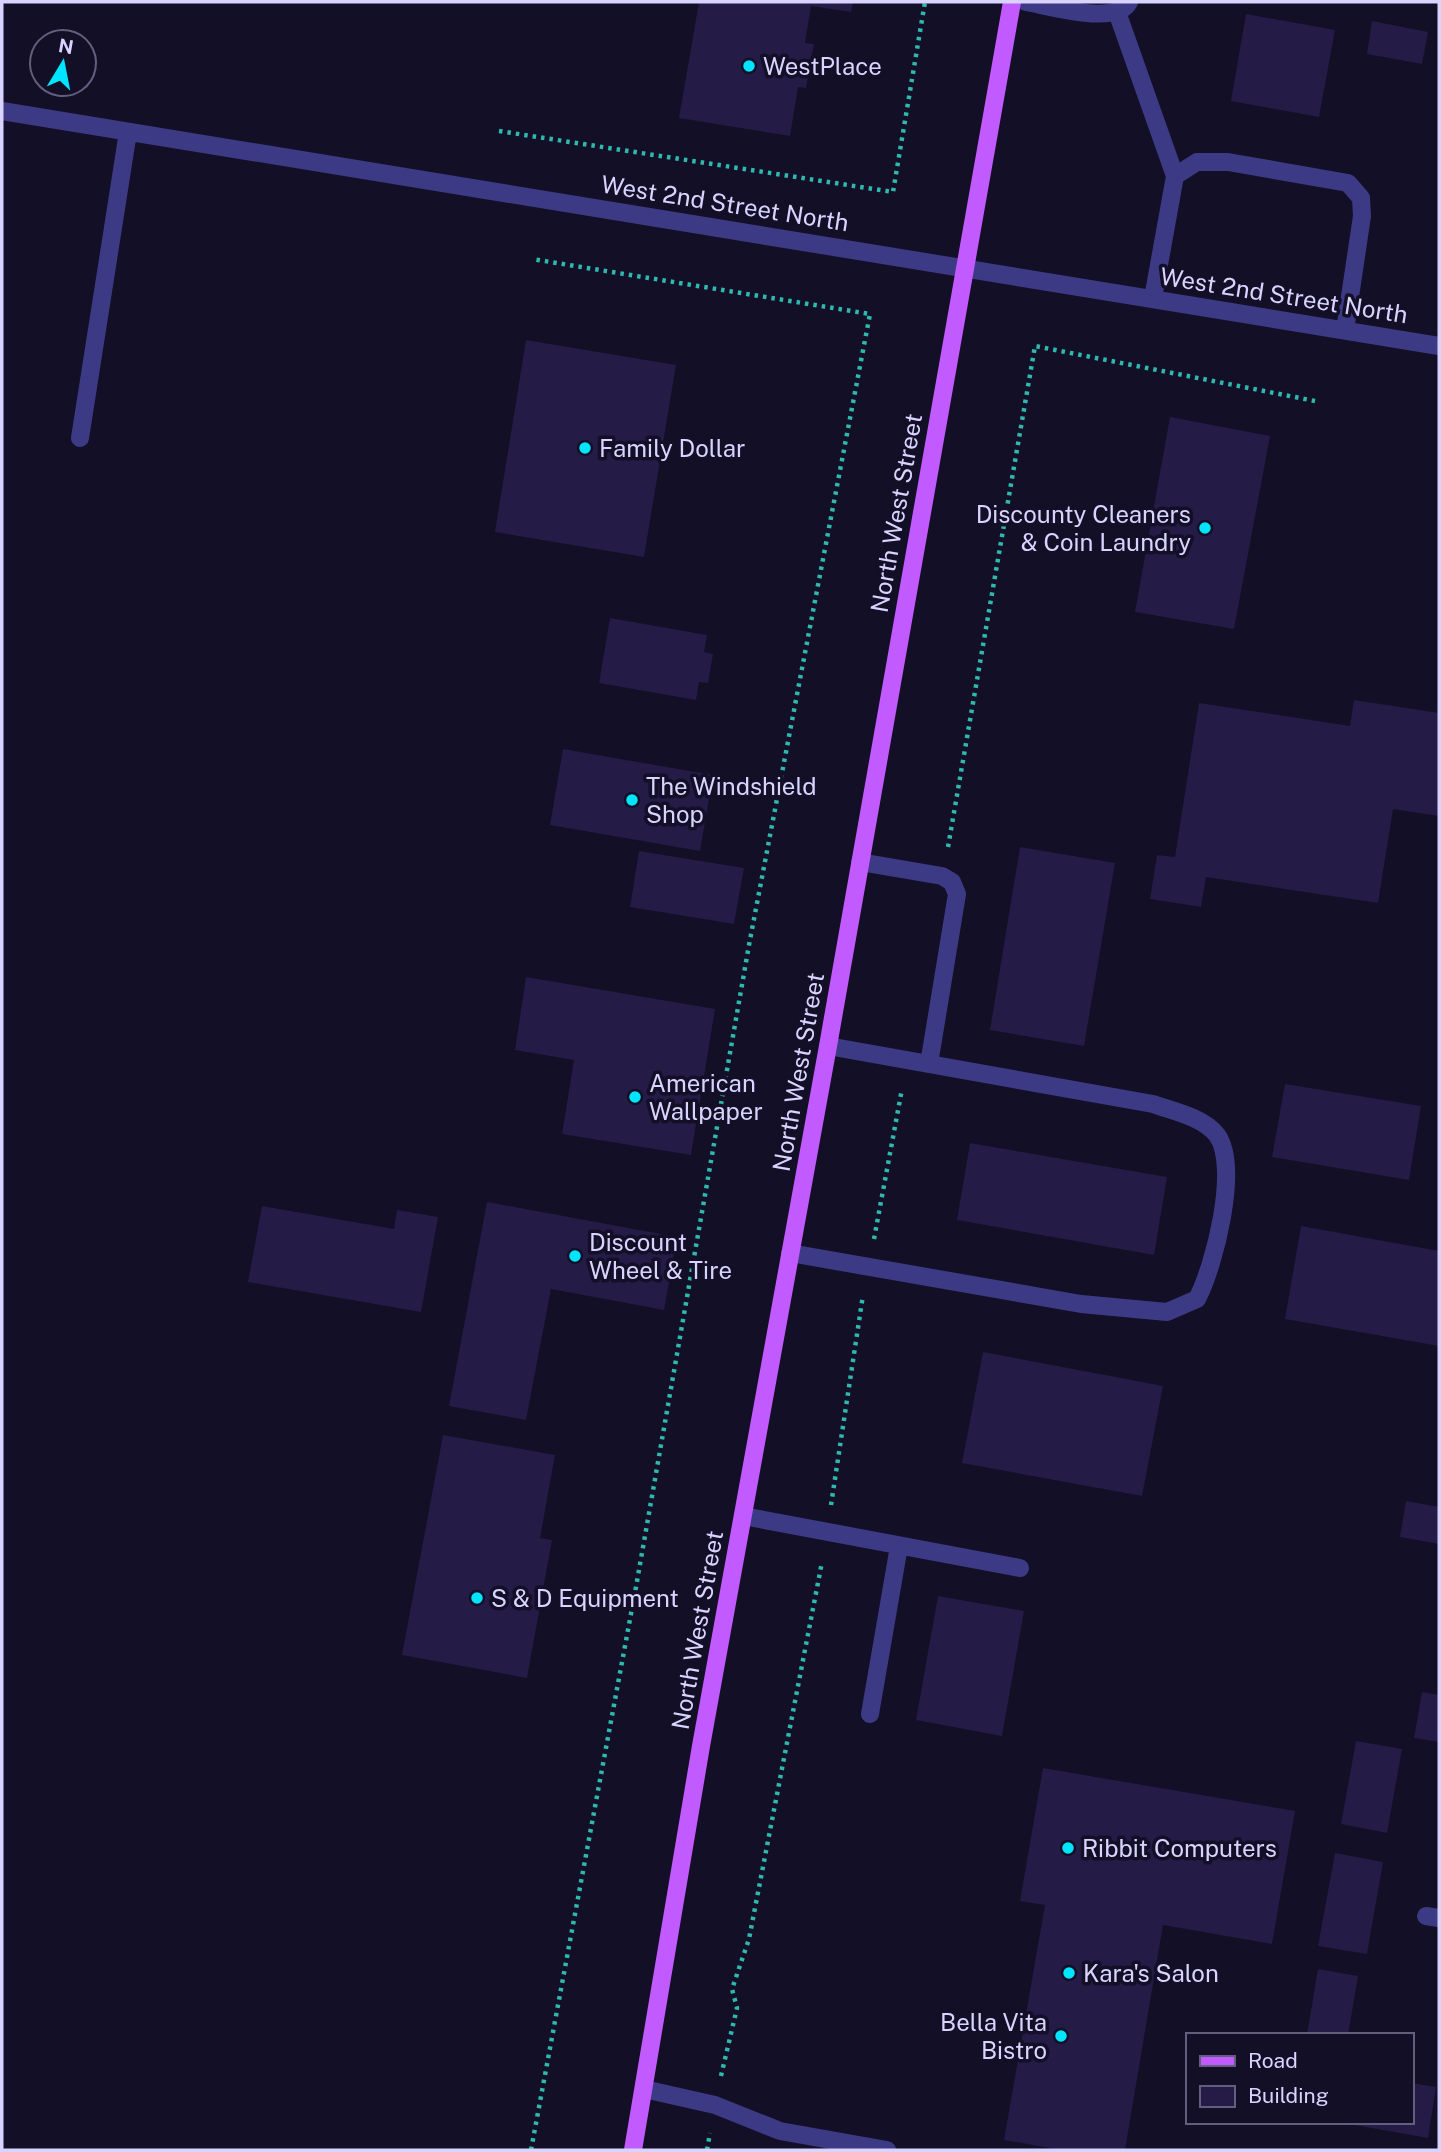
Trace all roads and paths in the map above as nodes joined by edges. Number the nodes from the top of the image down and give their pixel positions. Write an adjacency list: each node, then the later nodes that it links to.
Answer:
1 (925, 2): 6 (path)
2 (1012, 2): 10 (main road, North West Street)
3 (1026, 2): 4 (street)
4 (1123, 7): 8 (street)
5 (2, 111): 7 (street, West 2nd Street North)
6 (499, 131)
7 (128, 132): 10 (street, West 2nd Street North); 16 (street)
8 (1175, 176): 11 (street); 12 (street)
9 (532, 259): 26 (path)
10 (965, 267): 11 (street, West 2nd Street North); 17 (main road, North West Street)
11 (1153, 298): 12 (street, West 2nd Street North)
12 (1345, 330): 14 (street, West 2nd Street North)
13 (1035, 346): 15 (path)
14 (1439, 346)
15 (1315, 401)
16 (80, 438)
17 (860, 862): 18 (main road, North West Street); 19 (street)
18 (828, 1046): 19 (street); 20 (main road, North West Street)
19 (929, 1064): 20 (street)
20 (790, 1253): 21 (main road, North West Street)
21 (743, 1516): 22 (street); 25 (main road, North West Street)
22 (899, 1546): 23 (street); 24 (street)
23 (1020, 1568)
24 (870, 1714)
25 (644, 2089): 27 (main road, North West Street); 28 (street)
26 (530, 2150)
27 (633, 2150)
28 (887, 2150)

